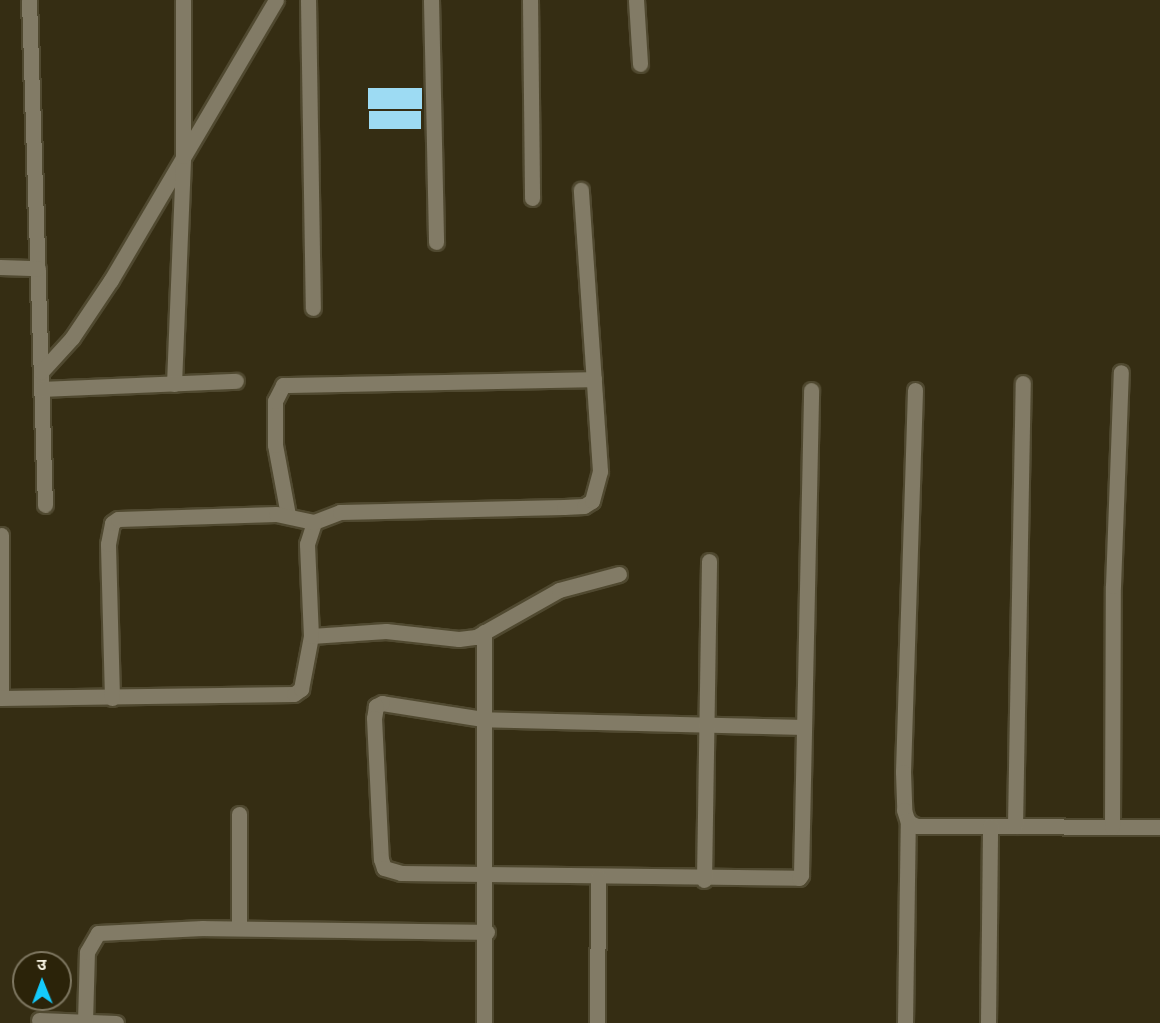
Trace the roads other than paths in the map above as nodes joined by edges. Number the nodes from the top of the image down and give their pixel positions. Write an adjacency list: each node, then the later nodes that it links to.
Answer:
1 (29, 0): 14 (street)
2 (183, 0): 9 (street)
3 (276, 0): 9 (street)
4 (308, 0): 15 (street)
5 (431, 0): 12 (street)
6 (530, 0): 11 (street)
7 (636, 0): 8 (street)
8 (640, 64)
9 (183, 156): 16 (street); 21 (street)
10 (580, 190): 18 (street)
11 (532, 198)
12 (436, 242)
13 (0, 267): 14 (street)
14 (38, 268): 16 (street)
15 (313, 308)
16 (41, 372): 22 (street)
17 (1121, 372): 42 (street)
18 (594, 379): 26 (street); 27 (street)
19 (236, 381): 21 (street)
20 (1023, 383): 41 (street)
21 (174, 384): 22 (street)
22 (42, 389): 25 (street)
23 (811, 390): 37 (street)
24 (915, 390): 39 (street)
25 (45, 505)
26 (288, 515): 27 (street); 34 (street)
27 (314, 522): 32 (street)
28 (1, 535): 33 (street)
29 (709, 561): 36 (street)
30 (619, 574): 31 (street)
31 (484, 632): 32 (street); 35 (street)
32 (311, 636): 34 (street)
33 (1, 698): 34 (street)
34 (112, 698)
35 (483, 719): 36 (street); 44 (street); 44 (street)
36 (706, 724): 37 (street); 46 (street)
37 (804, 727): 46 (street)
38 (239, 814): 47 (street)
39 (908, 820): 40 (street); 54 (street)
40 (990, 826): 41 (street); 55 (street)
41 (1015, 826): 42 (street)
42 (1112, 827): 43 (street)
43 (1160, 827)
44 (486, 876): 45 (street); 48 (street)
45 (598, 877): 46 (street); 53 (street)
46 (704, 880)
47 (239, 928): 48 (street); 50 (street)
48 (487, 933): 52 (street)
49 (39, 1020): 50 (street)
50 (85, 1022): 51 (street)
51 (116, 1023)
52 (484, 1023)
53 (597, 1023)
54 (905, 1023)
55 (988, 1023)

